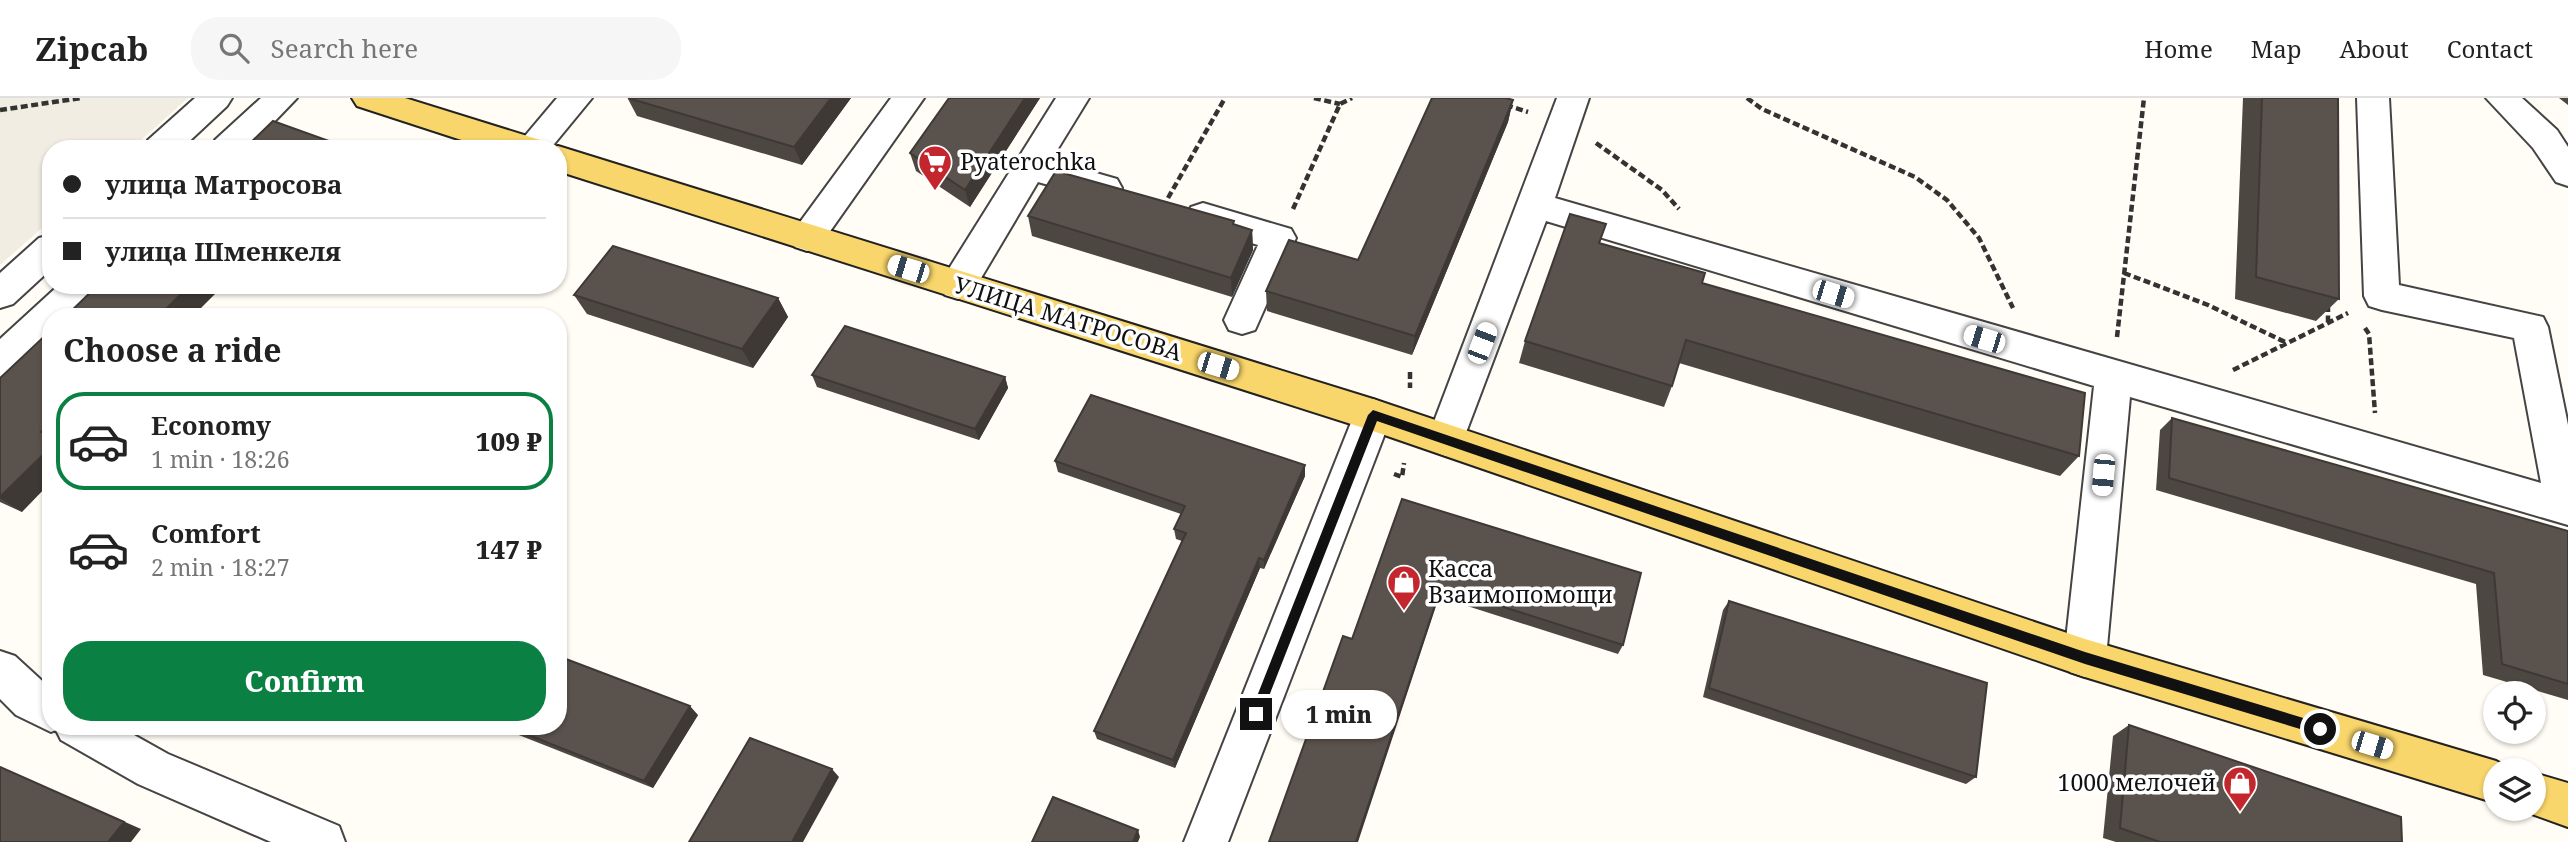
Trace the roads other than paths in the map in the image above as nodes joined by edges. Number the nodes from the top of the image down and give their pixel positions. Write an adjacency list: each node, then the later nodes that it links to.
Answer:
1 (216, 98): 10 (street)
2 (281, 98): 11 (street)
3 (368, 98): 12 (main road)
4 (576, 98): 13 (street)
5 (908, 98): 18 (street)
6 (1073, 98): 15 (street)
7 (2373, 98): 30 (street)
8 (2502, 98): 16 (street)
9 (1569, 111): 17 (street)
10 (170, 140)
11 (237, 140)
12 (501, 140)
13 (537, 140)
14 (567, 162): 18 (main road, УЛИЦА МАТРОСОВА)
15 (1030, 167): 20 (street); 24 (street)
16 (2568, 173)
17 (1535, 205): 27 (street); 29 (street)
18 (807, 238): 20 (main road, УЛИЦА МАТРОСОВА)
19 (42, 256): 22 (street)
20 (958, 285): 28 (main road, УЛИЦА МАТРОСОВА)
21 (72, 294): 23 (street)
22 (0, 295)
23 (58, 308)
24 (1242, 320)
25 (42, 323): 26 (street)
26 (0, 362)
27 (2113, 377): 30 (street); 31 (street)
28 (1373, 415): 29 (main road, УЛИЦА МАТРОСОВА); 39 (street)
29 (1447, 440): 31 (main road, УЛИЦА МАТРОСОВА)
30 (2566, 508)
31 (2085, 658): 35 (main road, УЛИЦА МАТРОСОВА)
32 (0, 670): 33 (street)
33 (42, 707)
34 (92, 735): 38 (street)
35 (2483, 778)
36 (2546, 798): 37 (main road)
37 (2568, 805)
38 (323, 842)
39 (1206, 842)

